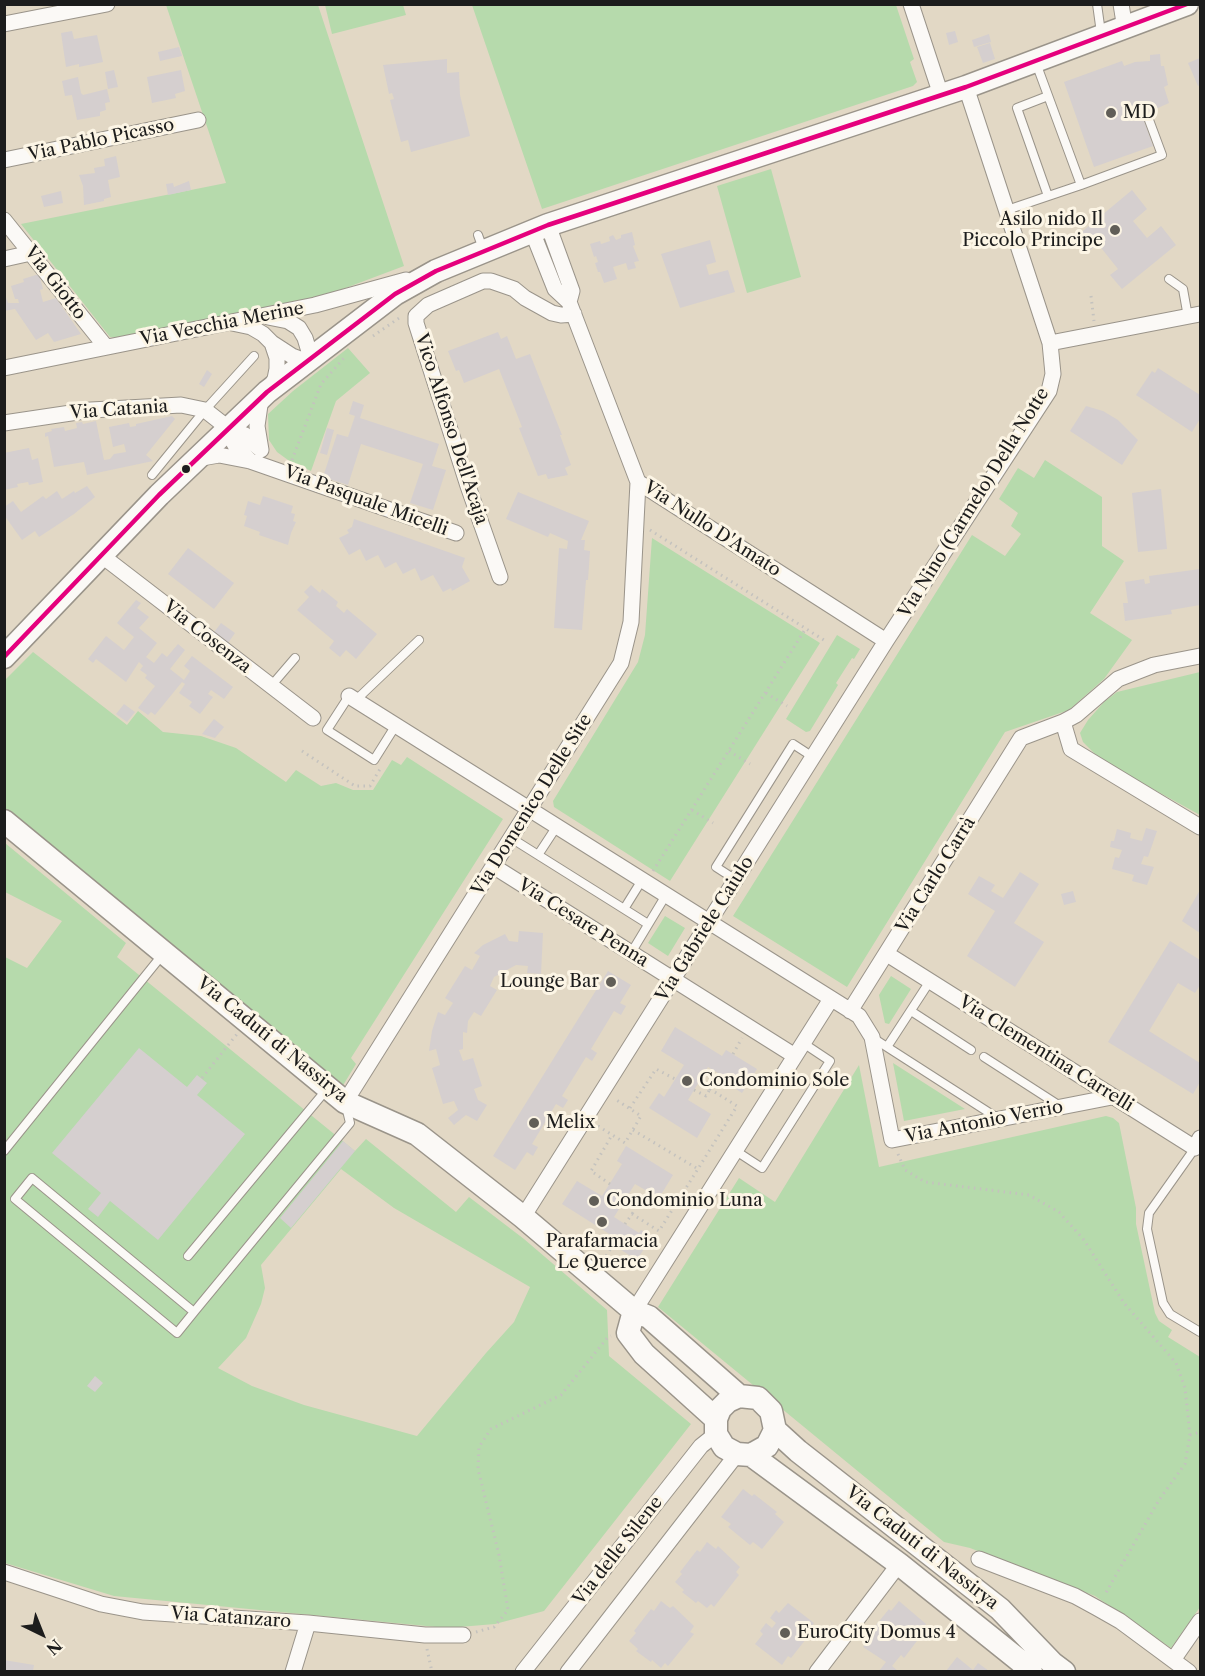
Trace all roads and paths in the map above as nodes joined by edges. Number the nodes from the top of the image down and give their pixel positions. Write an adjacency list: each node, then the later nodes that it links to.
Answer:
1 (107, 4): 6 (street)
2 (911, 4): 11 (street)
3 (1096, 4): 8 (lane)
4 (1121, 4): 7 (street)
5 (1187, 4): 7 (street)
6 (4, 24)
7 (1125, 29): 8 (street)
8 (1101, 38): 9 (street)
9 (1035, 62): 10 (street); 12 (lane)
10 (966, 87): 11 (street); 18 (street, Via Nino (Carmelo) Della Notte)
11 (941, 96): 20 (street)
12 (1048, 96): 16 (lane); 17 (lane)
13 (198, 120): 15 (street, Via Pablo Picasso)
14 (1149, 120): 16 (lane)
15 (4, 160)
16 (1081, 185): 17 (lane)
17 (1048, 196): 18 (lane)
18 (1007, 210): 35 (street, Via Nino (Carmelo) Della Notte)
19 (4, 220): 21 (street, Via Giotto)
20 (540, 228): 23 (street); 26 (street, Via Nullo D'Amato); 28 (street, Via Nullo D'Amato)
21 (31, 253): 22 (street); 37 (street, Via Giotto)
22 (4, 259)
23 (436, 271): 31 (street, Via Vecchia Merine); 40 (street)
24 (1169, 279): 30 (lane)
25 (514, 289): 26 (street, Vico Alfonso Dell'Acaja); 28 (street, Vico Alfonso Dell'Acaja); 54 (street, Vico Alfonso Dell'Acaja)
26 (555, 289): 28 (street, Via Nullo D'Amato)
27 (1091, 296): 33 (path)
28 (572, 308): 50 (street, Via Nullo D'Amato)
29 (407, 312): 34 (path)
30 (1194, 315): 33 (street)
31 (256, 316): 32 (street, Via Vecchia Merine); 40 (street)
32 (226, 322): 36 (street); 37 (street, Via Vecchia Merine)
33 (1096, 335): 35 (street)
34 (368, 340)
35 (1050, 342): 57 (street, Via Nino (Carmelo) Della Notte)
36 (272, 344): 40 (street); 42 (street)
37 (106, 347): 41 (street, Via Vecchia Merine)
38 (348, 353): 48 (path)
39 (254, 356): 43 (lane)
40 (311, 358): 42 (street)
41 (4, 368)
42 (264, 395): 45 (street); 46 (street)
43 (204, 410): 44 (street, Via Catania); 45 (street, Via Catania); 49 (lane)
44 (4, 423)
45 (228, 428): 46 (street, Via Pasquale Micelli); 47 (street)
46 (255, 455): 47 (street, Via Pasquale Micelli); 48 (street, Via Pasquale Micelli)
47 (195, 460): 53 (street)
48 (283, 467): 52 (street, Via Pasquale Micelli)
49 (152, 475)
50 (638, 482): 57 (street, Via Nullo D'Amato); 74 (street, Via Domenico Delle Site)
51 (650, 530): 55 (path)
52 (456, 533)
53 (101, 555): 60 (street); 62 (street, Via Cosenza)
54 (500, 577)
55 (806, 628): 58 (path); 63 (path)
56 (419, 640): 64 (lane)
57 (886, 641): 71 (street, Via Gabriele Caiulo)
58 (827, 642)
59 (1200, 656): 67 (street)
60 (4, 657)
61 (295, 658): 62 (lane)
62 (271, 686): 66 (street, Via Cosenza)
63 (766, 693): 65 (path); 69 (path)
64 (352, 698): 68 (street); 68 (lane)
65 (787, 706)
66 (314, 718)
67 (1062, 722): 79 (street); 91 (street, Via Carlo Carrà)
68 (396, 725): 74 (street)
69 (729, 751): 73 (path); 75 (path)
70 (302, 752): 72 (path)
71 (813, 757): 84 (street, Via Gabriele Caiulo); 84 (lane)
72 (385, 761)
73 (750, 764)
74 (529, 809): 78 (street); 80 (street, Via Domenico Delle Site)
75 (692, 810): 77 (path); 83 (path)
76 (4, 821): 89 (street, Via Caduti di Nassirya)
77 (713, 824)
78 (557, 826): 81 (lane); 83 (street)
79 (1200, 827)
80 (511, 838): 81 (lane); 82 (street, Via Domenico Delle Site)
81 (538, 855): 86 (lane)
82 (493, 866): 90 (street, Via Cesare Penna); 110 (street, Via Domenico Delle Site)
83 (647, 876): 85 (street); 86 (lane)
84 (736, 880): 87 (street, Via Gabriele Caiulo)
85 (666, 895): 87 (street); 88 (lane)
86 (624, 909): 88 (lane)
87 (709, 922): 92 (street, Via Gabriele Caiulo); 94 (street)
88 (648, 924): 90 (lane)
89 (164, 953): 97 (street, Via Caduti di Nassirya); 121 (lane)
90 (631, 953): 92 (street, Via Cesare Penna)
91 (887, 954): 93 (street, Via Clementina Carrelli); 95 (street, Via Carlo Carrà)
92 (673, 979): 101 (street, Via Cesare Penna); 129 (street, Via Gabriele Caiulo)
93 (930, 981): 96 (lane); 111 (street, Via Clementina Carrelli)
94 (831, 999): 95 (street); 101 (street)
95 (850, 1011): 98 (street)
96 (911, 1011): 100 (lane); 102 (lane)
97 (247, 1021): 106 (path); 110 (street, Via Caduti di Nassirya)
98 (872, 1037): 100 (lane); 119 (street)
99 (742, 1038): 103 (path)
100 (887, 1047): 115 (lane)
101 (799, 1050): 122 (street); 122 (lane)
102 (971, 1050)
103 (732, 1054)
104 (984, 1057): 113 (lane)
105 (719, 1074): 108 (path)
106 (202, 1078)
107 (675, 1079): 114 (path)
108 (710, 1089): 109 (path); 123 (path)
109 (694, 1090)
110 (336, 1095): 129 (street, Via Caduti di Nassirya); 132 (lane); 135 (lane)
111 (1112, 1097): 113 (street, Via Antonio Verrio); 120 (street, Via Clementina Carrelli)
112 (615, 1099): 114 (path)
113 (1061, 1107): 115 (street, Via Antonio Verrio)
114 (630, 1108): 117 (path)
115 (999, 1119): 119 (street, Via Antonio Verrio)
116 (598, 1126): 118 (path)
117 (633, 1130): 118 (path); 125 (path)
118 (612, 1135): 126 (path)
119 (892, 1140): 142 (path)
120 (1198, 1143): 136 (lane)
121 (4, 1151)
122 (736, 1151): 134 (street)
123 (701, 1164): 124 (path); 125 (path)
124 (709, 1168)
125 (698, 1169): 128 (path)
126 (610, 1184)
127 (628, 1196): 128 (path)
128 (632, 1214): 130 (path)
129 (523, 1217): 134 (street, Via Caduti di Nassirya)
130 (625, 1224)
131 (613, 1245): 133 (path)
132 (188, 1257)
133 (601, 1264)
134 (634, 1311): 137 (street); 138 (street, Via Caduti di Nassirya)
135 (194, 1312): 135 (lane)
136 (1200, 1332)
137 (628, 1333): 139 (street, Via Caduti di Nassirya); 151 (path)
138 (739, 1396): 139 (street); 140 (street, Via Caduti di Nassirya)
139 (716, 1427): 143 (street, Via Caduti di Nassirya); 155 (street, Via delle Silene)
140 (775, 1430): 143 (street); 159 (street, Via Caduti di Nassirya)
141 (1200, 1432): 142 (path)
142 (1190, 1435): 147 (path)
143 (744, 1454): 145 (street, Via Caduti di Nassirya); 156 (street, Via delle Silene)
144 (979, 1559): 147 (street)
145 (899, 1564): 157 (street); 158 (street, Via Caduti di Nassirya)
146 (4, 1572): 149 (street, Via Catanzaro)
147 (1097, 1608): 152 (street)
148 (1200, 1621): 152 (street)
149 (308, 1623): 150 (street, Via Catanzaro); 153 (street)
150 (425, 1635): 151 (street, Via Catanzaro); 154 (path)
151 (463, 1635)
152 (1173, 1660): 160 (street)
153 (293, 1671)
154 (432, 1671)
155 (523, 1671)
156 (568, 1671)
157 (817, 1671)
158 (1031, 1671)
159 (1064, 1671)
160 (1189, 1671)

